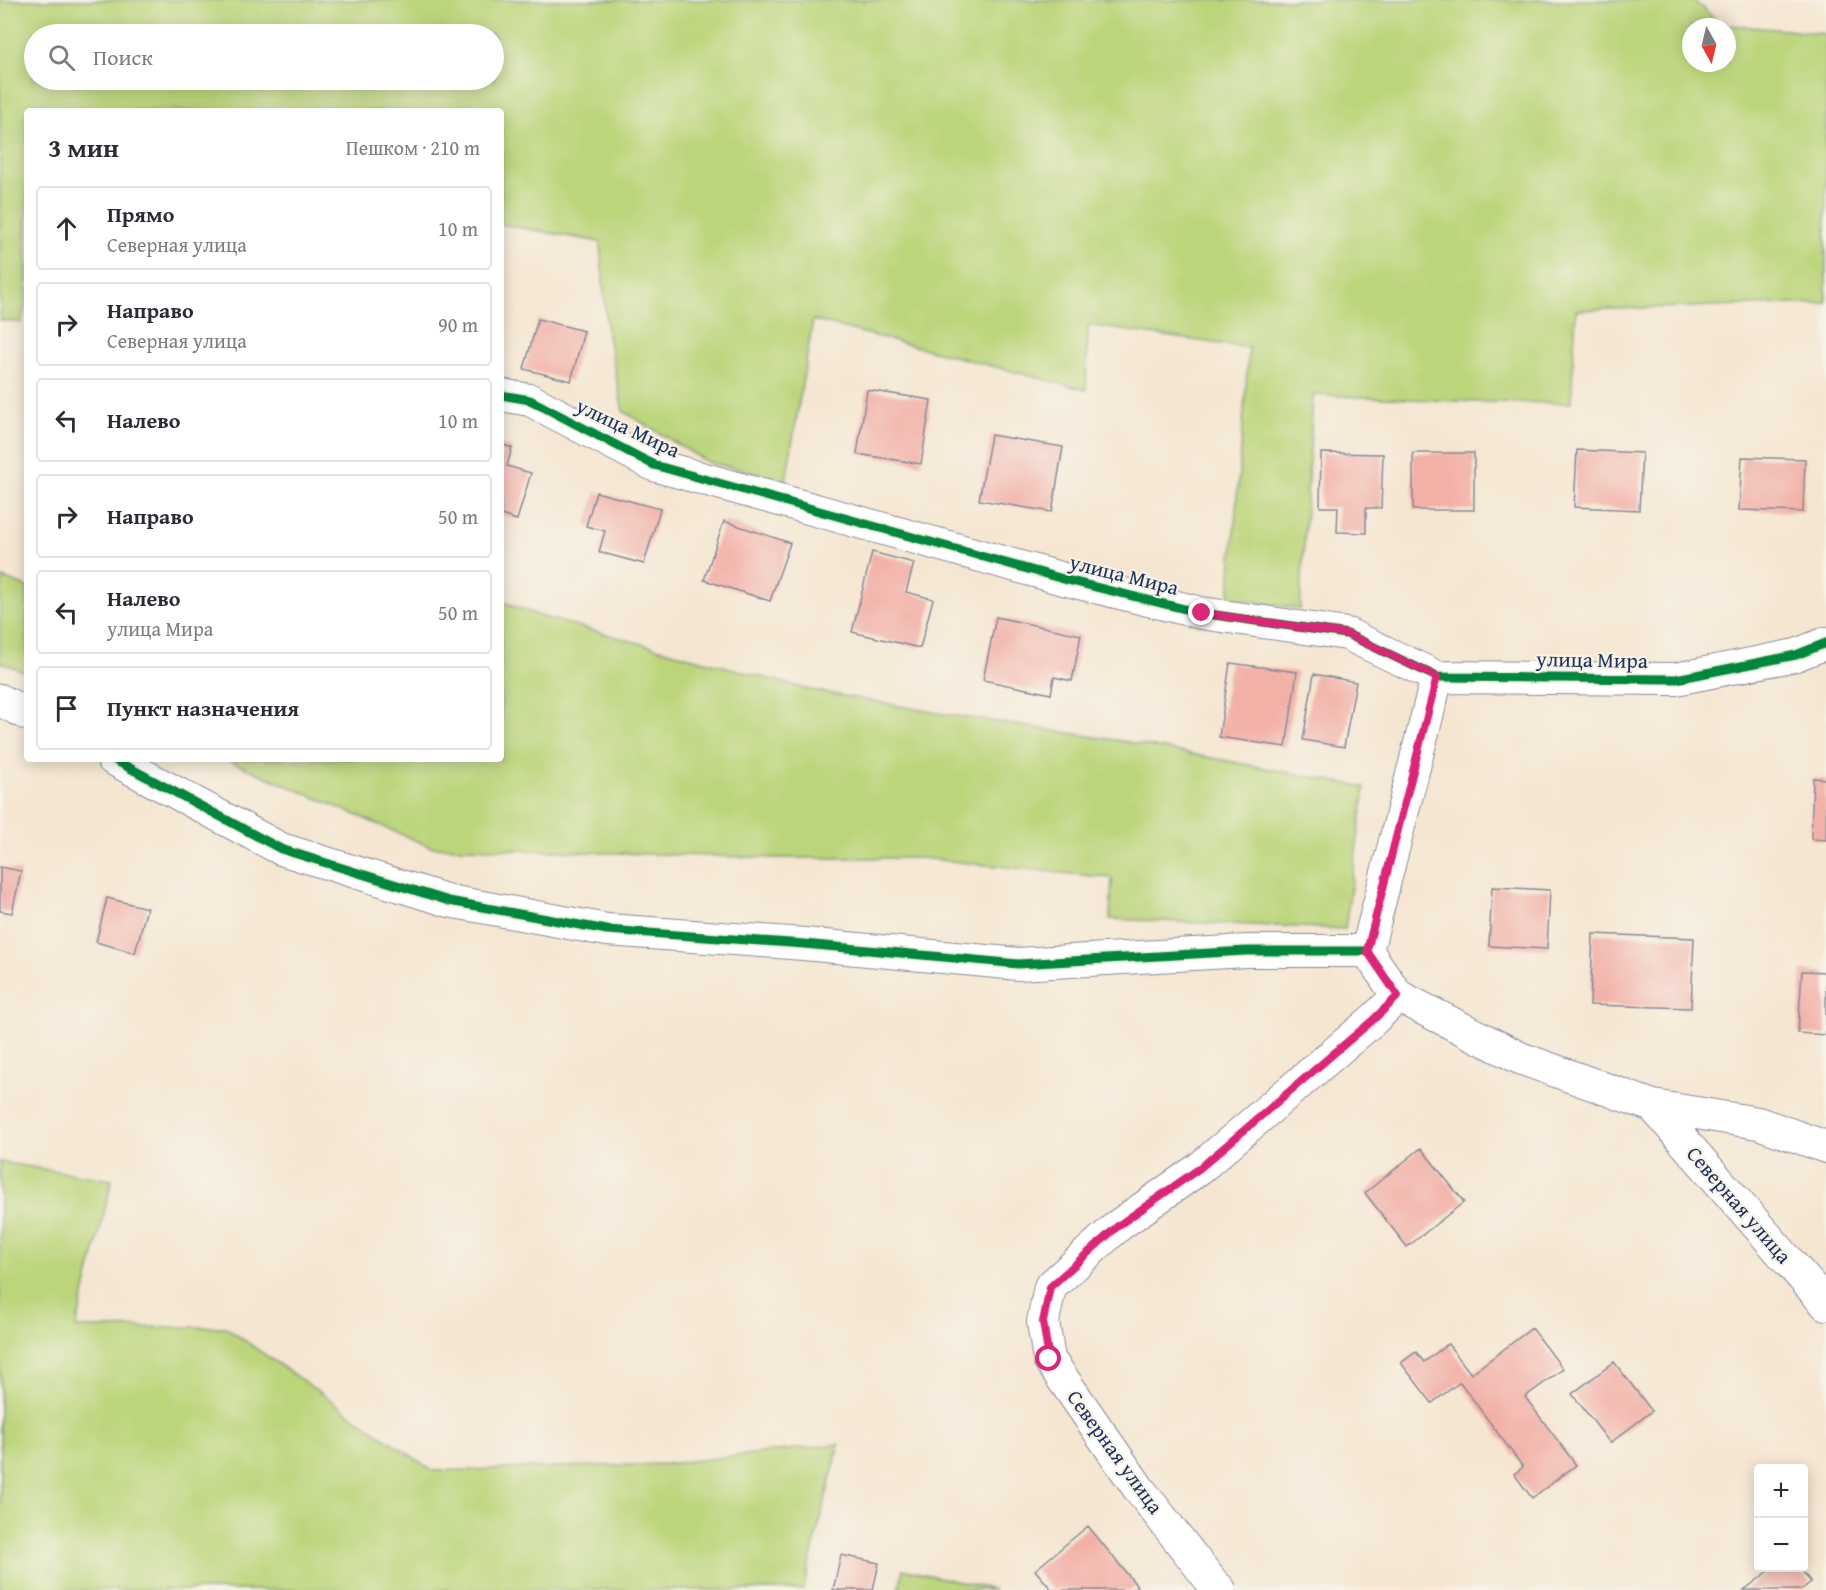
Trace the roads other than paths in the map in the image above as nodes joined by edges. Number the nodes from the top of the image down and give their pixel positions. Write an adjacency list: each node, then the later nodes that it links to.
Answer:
1 (504, 396): 3 (street, улица Мира)
2 (1826, 643): 3 (street, улица Мира)
3 (1437, 677): 7 (street)
4 (0, 700): 5 (street)
5 (24, 712)
6 (119, 762): 7 (street)
7 (1367, 951): 8 (street)
8 (1398, 996): 9 (street); 12 (street, Северная улица)
9 (1653, 1106): 10 (street); 11 (street, Северная улица)
10 (1826, 1147)
11 (1826, 1304)
12 (1220, 1590)

